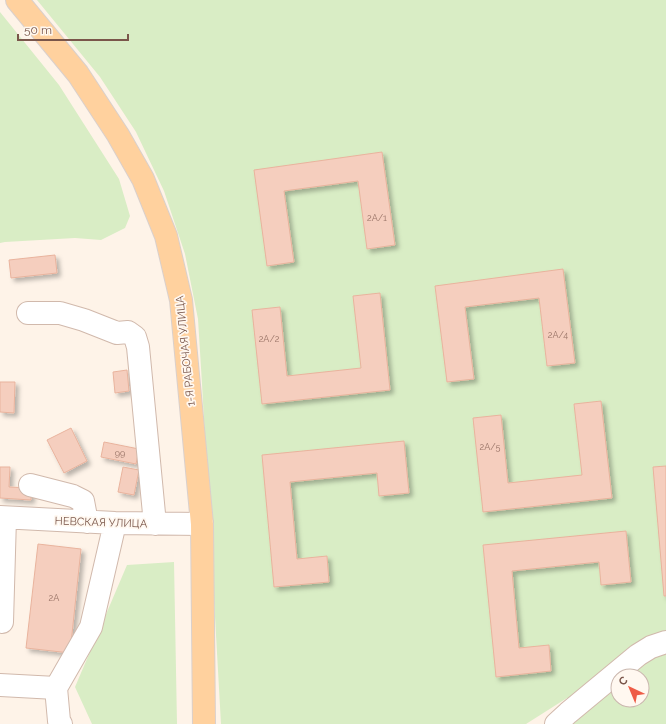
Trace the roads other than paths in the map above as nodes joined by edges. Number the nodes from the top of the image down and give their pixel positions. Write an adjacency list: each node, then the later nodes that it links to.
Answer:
1 (17, 0): 8 (main road, 1-Я РАБОЧАЯ УЛИЦА)
2 (28, 313): 7 (lane)
3 (30, 485): 5 (lane)
4 (2, 518): 5 (lane, НЕВСКАЯ УЛИЦА); 9 (lane)
5 (87, 522): 6 (lane, НЕВСКАЯ УЛИЦА)
6 (115, 523): 7 (lane, НЕВСКАЯ УЛИЦА); 12 (lane)
7 (155, 524): 8 (lane, НЕВСКАЯ УЛИЦА)
8 (202, 524): 14 (main road, 1-Я РАБОЧАЯ УЛИЦА)
9 (2, 622)
10 (666, 642): 15 (lane)
11 (0, 684): 12 (lane)
12 (56, 688): 13 (lane)
13 (61, 724)
14 (204, 724)
15 (556, 724)

